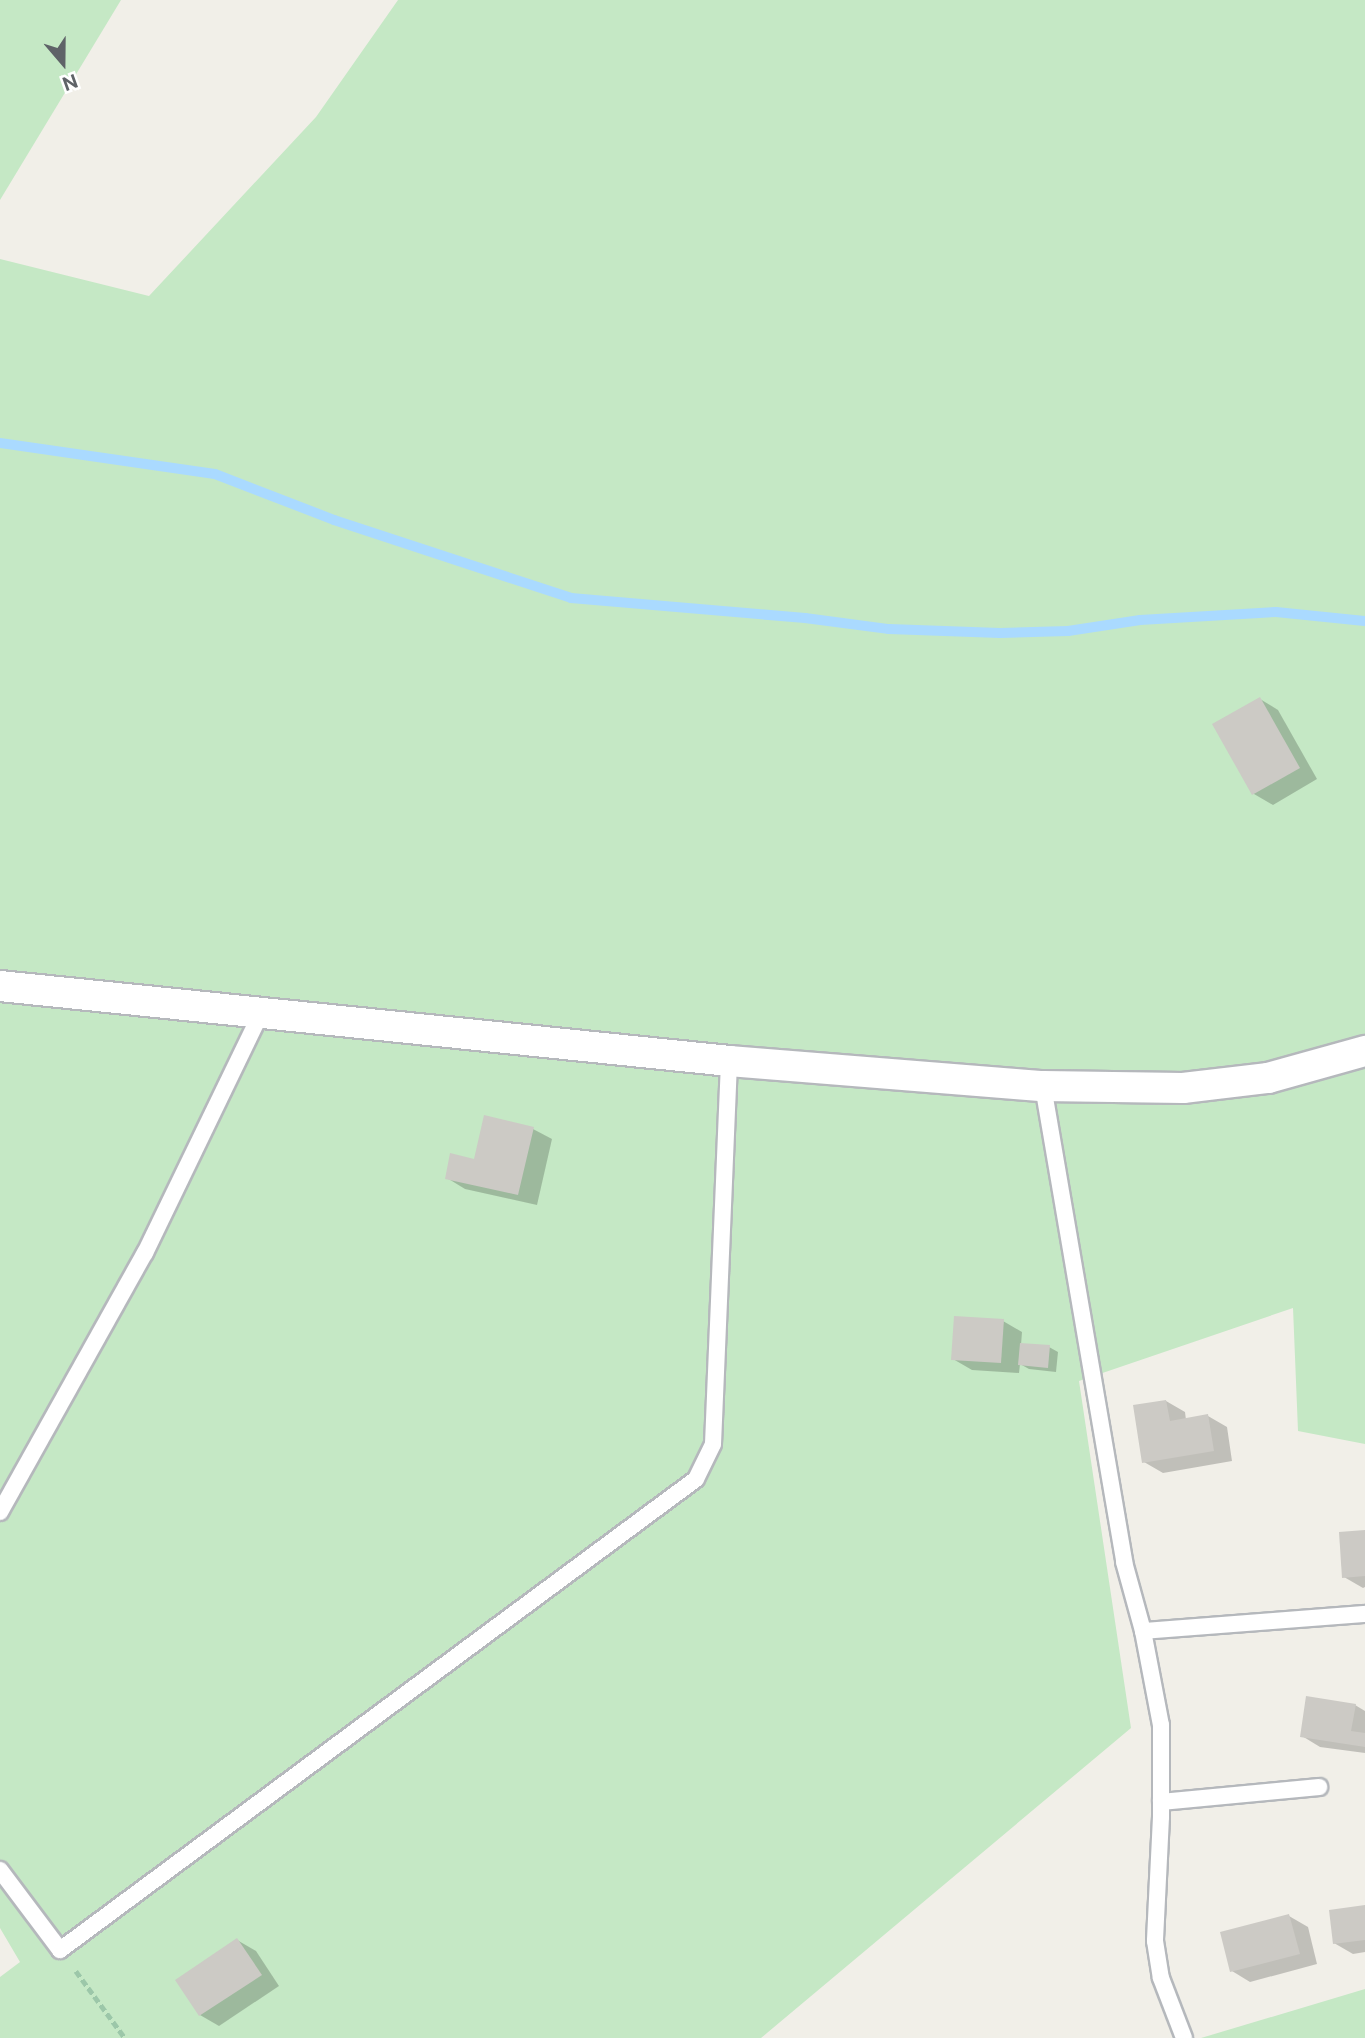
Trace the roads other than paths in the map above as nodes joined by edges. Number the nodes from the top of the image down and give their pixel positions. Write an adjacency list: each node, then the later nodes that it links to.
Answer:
1 (0, 986): 2 (street)
2 (260, 1015): 4 (street); 6 (lane)
3 (1365, 1051): 5 (street)
4 (729, 1061): 5 (street); 11 (lane)
5 (1043, 1086): 8 (lane)
6 (0, 1512)
7 (1365, 1614): 8 (lane)
8 (1143, 1631): 10 (lane)
9 (1319, 1787): 10 (lane)
10 (1161, 1802): 12 (lane)
11 (0, 1870)
12 (1184, 2038)

